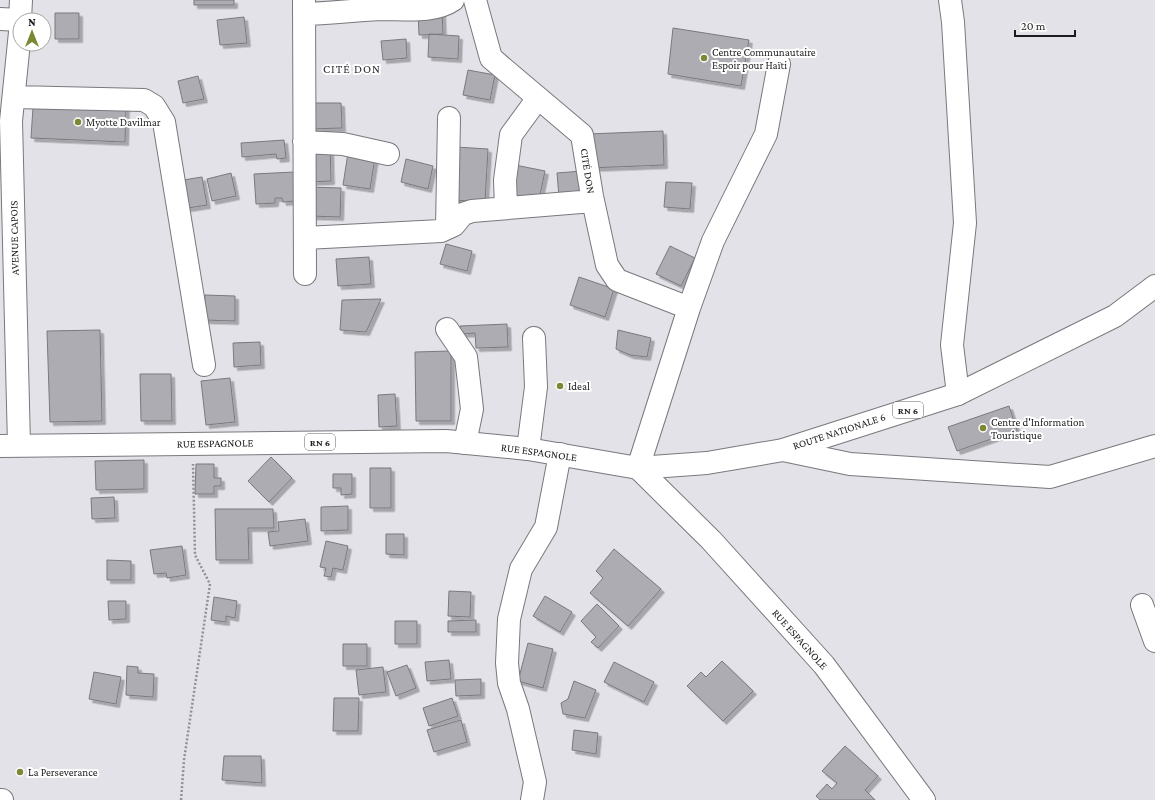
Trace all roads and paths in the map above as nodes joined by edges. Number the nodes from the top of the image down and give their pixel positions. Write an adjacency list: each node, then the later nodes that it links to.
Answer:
1 (21, 0): 7 (street)
2 (453, 0): 5 (street)
3 (475, 0): 13 (street, CITÉ DON)
4 (950, 0): 28 (street)
5 (385, 5): 6 (street)
6 (304, 7): 16 (street)
7 (20, 12)
8 (0, 19): 9 (street)
9 (12, 20)
10 (18, 52): 12 (street, AVENUE CAPOIS)
11 (779, 64): 24 (street)
12 (14, 97): 15 (street, AVENUE CAPOIS); 27 (street)
13 (538, 98): 18 (street, CITÉ DON); 19 (street)
14 (449, 118): 20 (street)
15 (6, 125): 31 (street, AVENUE CAPOIS)
16 (304, 142): 17 (street); 21 (street)
17 (388, 154)
18 (593, 201): 19 (street); 24 (street, CITÉ DON)
19 (506, 208): 20 (street)
20 (446, 228): 21 (street)
21 (305, 238): 22 (street)
22 (305, 274)
23 (1155, 286): 28 (street, ROUTE NATIONALE 6 / RN 6)
24 (689, 308): 36 (street)
25 (446, 329): 29 (street)
26 (534, 338): 33 (street)
27 (204, 365)
28 (958, 394): 34 (street, ROUTE NATIONALE 6 / RN 6)
29 (465, 443): 30 (street, RUE ESPAGNOLE / RN 6); 33 (street, RUE ESPAGNOLE / RN 6)
30 (192, 444): 31 (street, RUE ESPAGNOLE / RN 6); 39 (path)
31 (10, 445)
32 (1155, 446): 34 (street)
33 (528, 449): 35 (street, RUE ESPAGNOLE / RN 6)
34 (783, 450): 36 (street, ROUTE NATIONALE 6 / RN 6)
35 (560, 454): 36 (street, RUE ESPAGNOLE / RN 6); 40 (street)
36 (638, 468): 41 (street, RUE ESPAGNOLE)
37 (1142, 605): 38 (street)
38 (1155, 641)
39 (181, 800)
40 (532, 800)
41 (924, 800)

